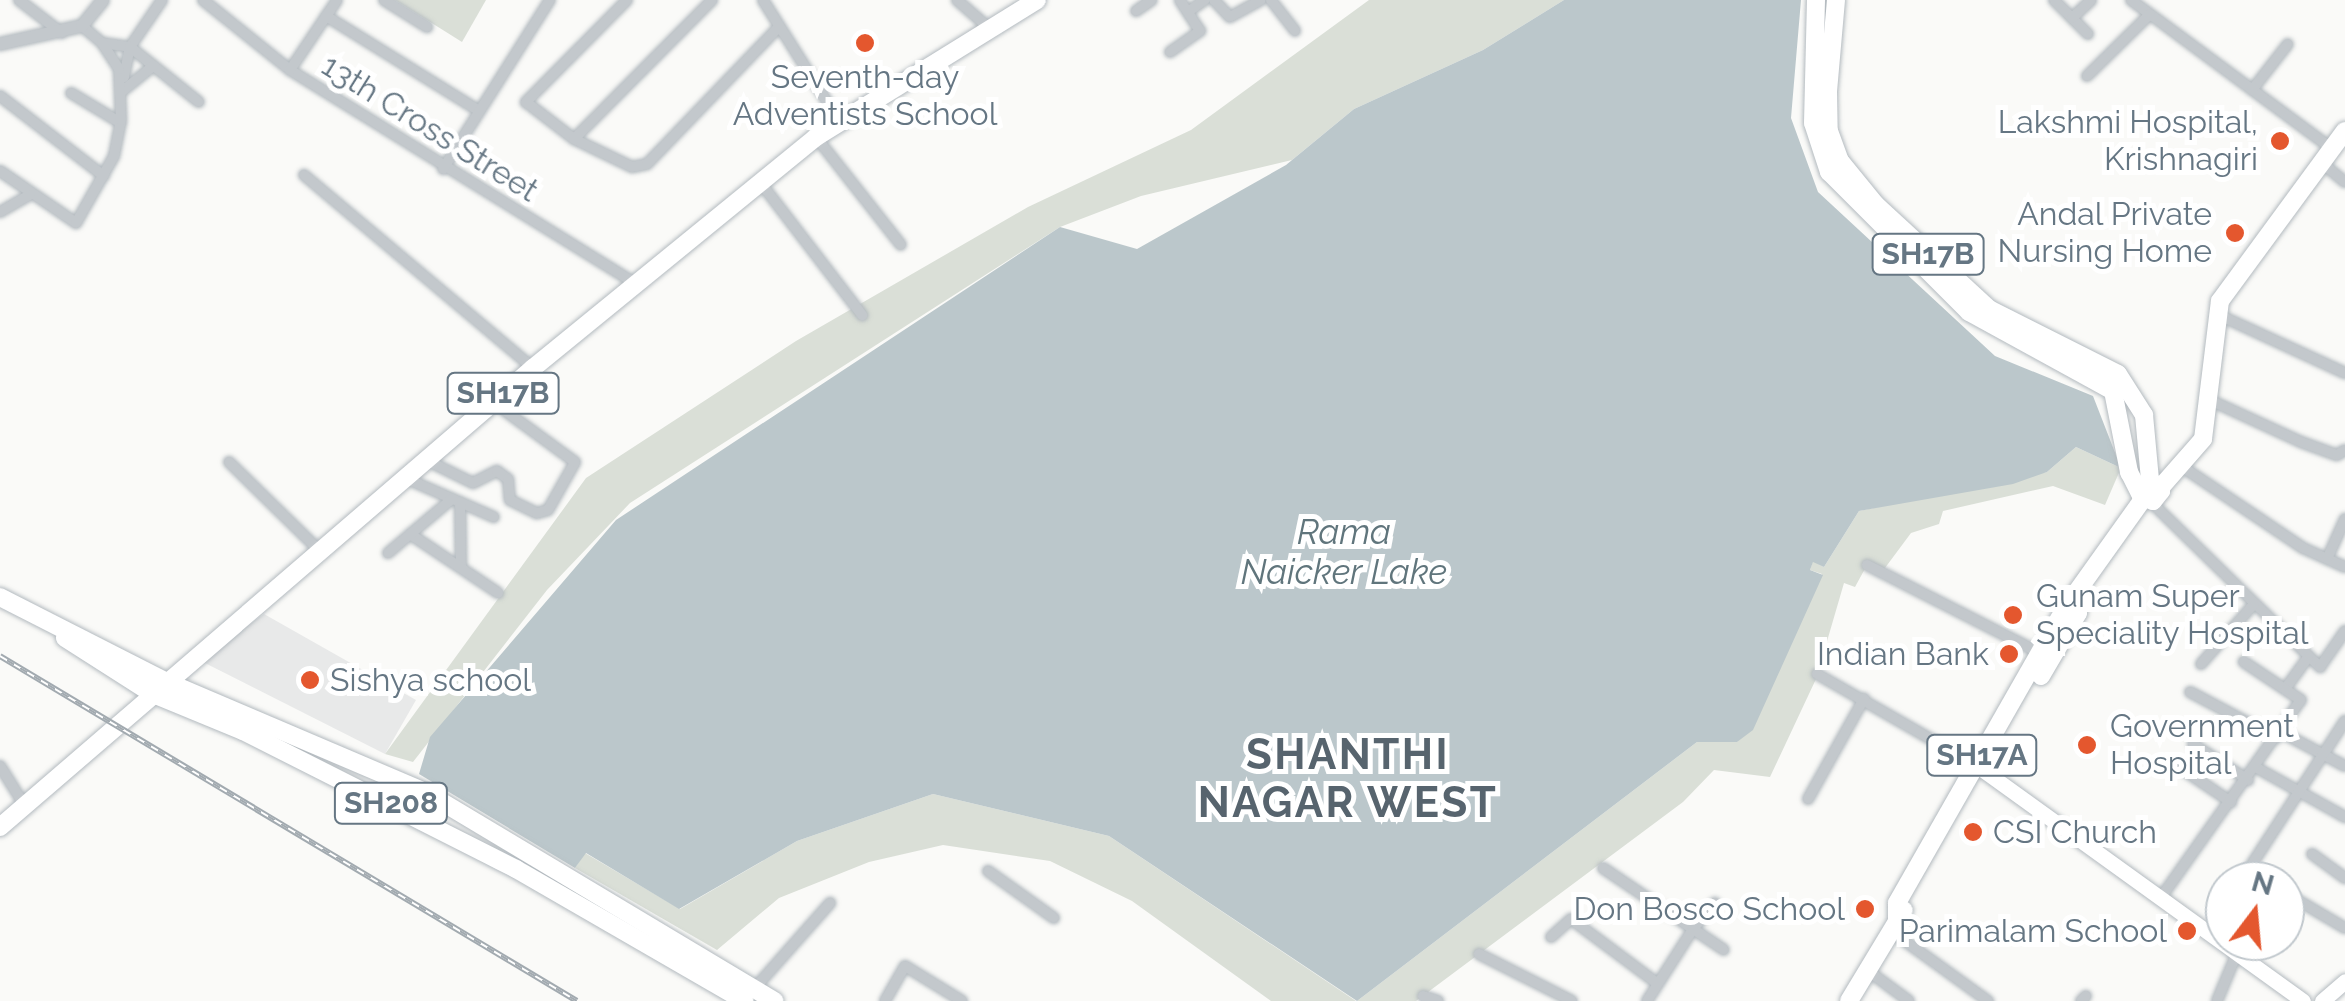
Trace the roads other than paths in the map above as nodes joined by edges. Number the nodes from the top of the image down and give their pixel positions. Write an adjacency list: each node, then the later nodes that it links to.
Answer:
1 (18, 0): 34 (street)
2 (103, 0): 29 (street)
3 (162, 0): 39 (street)
4 (203, 0): 42 (street, 13th Cross Street)
5 (337, 0): 27 (street)
6 (384, 0): 30 (street)
7 (550, 0): 49 (street)
8 (626, 0): 54 (street)
9 (712, 0): 54 (street)
10 (763, 0): 31 (street)
11 (956, 0): 32 (street)
12 (1036, 0): 32 (main road, SH17B)
13 (1152, 0): 24 (street)
14 (1180, 0): 25 (street)
15 (1205, 0): 25 (street)
16 (1214, 0): 17 (street)
17 (1261, 0)
18 (1271, 0): 33 (street)
19 (1816, 0): 77 (main road, SH17B)
20 (1836, 0): 77 (main road, SH17B)
21 (2054, 0): 28 (street)
22 (2091, 0): 28 (street)
23 (2131, 0): 26 (street)
24 (1136, 10)
25 (1189, 11): 40 (street)
26 (2150, 14): 43 (street); 44 (street)
27 (326, 16): 42 (street); 49 (street)
28 (2072, 18): 35 (street)
29 (82, 26): 34 (street); 37 (street)
30 (427, 26)
31 (778, 28): 51 (street); 54 (street)
32 (988, 28): 51 (main road, SH17B)
33 (1296, 31)
34 (62, 33): 36 (street)
35 (2088, 34)
36 (0, 44)
37 (102, 44): 39 (street); 46 (street)
38 (2288, 44): 44 (street)
39 (130, 48): 41 (street); 46 (street)
40 (1170, 52)
41 (154, 66): 46 (street); 48 (street)
42 (290, 70): 56 (street, 13th Cross Street)
43 (2087, 76)
44 (2252, 90): 55 (street)
45 (71, 92): 50 (street)
46 (120, 93): 50 (street)
47 (0, 96): 59 (street)
48 (199, 102)
49 (480, 111): 56 (street)
50 (121, 117): 59 (street)
51 (838, 119): 53 (main road, SH17B)
52 (2345, 132): 55 (main road, SH17A)
53 (816, 137): 60 (main road, SH17B); 64 (street)
54 (574, 139)
55 (2326, 155): 61 (street); 67 (main road, SH17A)
56 (443, 169): 65 (street, 13th Cross Street)
57 (0, 171): 62 (street)
58 (304, 174): 68 (street)
59 (104, 176): 62 (street)
60 (760, 182): 65 (main road, SH17B); 66 (street)
61 (2345, 182)
62 (29, 195): 63 (street)
63 (0, 212)
64 (901, 245)
65 (639, 285): 68 (main road, SH17B)
66 (862, 315)
67 (2219, 315): 69 (street); 70 (main road, SH17A)
68 (533, 368): 71 (main road, SH17B)
69 (2345, 373)
70 (2212, 401): 72 (street); 75 (main road, SH17A)
71 (493, 402): 73 (main road, SH17B); 73 (street)
72 (2345, 450)
73 (426, 460): 76 (main road, SH17B)
74 (230, 462): 82 (street)
75 (2184, 468): 77 (main road, SH17A); 84 (street)
76 (405, 478): 78 (street); 82 (main road, SH17B)
77 (2148, 488): 90 (main road, SH17A); 91 (street)
78 (456, 500): 79 (street); 81 (street); 87 (street)
79 (494, 518)
80 (2345, 519): 84 (street)
81 (410, 534): 83 (street); 87 (street)
82 (320, 551): 98 (main road, SH17B)
83 (388, 552)
84 (2327, 559): 86 (street)
85 (1867, 565): 93 (street)
86 (2345, 567)
87 (461, 568): 88 (street)
88 (498, 593)
89 (0, 597): 98 (main road, SH208)
90 (2079, 597): 93 (main road, SH17A); 111 (main road, SH17A)
91 (2253, 606): 94 (street); 96 (street)
92 (2345, 632): 94 (street)
93 (2040, 654): 111 (main road, SH17A)
94 (2308, 657): 99 (street)
95 (2244, 662): 99 (street)
96 (2201, 664)
97 (1818, 674): 101 (street)
98 (160, 688): 106 (main road, SH208); 113 (main road, SH208); 117 (main road, SH17B)
99 (2285, 689): 103 (street)
100 (2190, 692): 103 (street)
101 (1864, 698): 111 (street); 115 (street)
102 (2345, 721): 105 (street)
103 (2279, 735): 105 (street); 110 (street)
104 (2194, 744): 112 (street)
105 (2320, 755): 109 (street); 114 (street)
106 (356, 760): 113 (main road); 143 (main road, SH208)
107 (2175, 764): 116 (street)
108 (0, 766): 117 (street)
109 (2345, 766)
110 (2257, 768): 112 (street); 114 (street)
111 (1986, 771): 125 (main road); 131 (main road, SH17A)
112 (2248, 780): 116 (street)
113 (346, 781): 143 (main road, SH208)
114 (2296, 792): 118 (street); 121 (street)
115 (1808, 799)
116 (2231, 802): 125 (street)
117 (25, 806): 119 (main road, SH17B)
118 (2345, 817)
119 (0, 827)
120 (2312, 854): 124 (street)
121 (2253, 861)
122 (1604, 868): 134 (street)
123 (988, 871): 129 (street)
124 (2345, 878)
125 (2164, 894): 130 (main road); 132 (main road)
126 (830, 902): 143 (street)
127 (1715, 904): 134 (street)
128 (2305, 904): 133 (street)
129 (1054, 918)
130 (2205, 921)
131 (1893, 925): 140 (main road, SH17A); 153 (street)
132 (2205, 925)
133 (2345, 928)
134 (1692, 929): 136 (street); 142 (street)
135 (1551, 937): 142 (street)
136 (1724, 950)
137 (1479, 954): 149 (street)
138 (2230, 961): 154 (street)
139 (2253, 961): 155 (main road)
140 (1867, 970): 151 (main road, SH17A); 152 (street)
141 (2345, 980): 156 (main road)
142 (1657, 984): 150 (street)
143 (750, 995): 145 (main road, SH208)
144 (1422, 996): 148 (street)
145 (774, 1001)
146 (884, 1001): 147 (street)
147 (962, 1001)
148 (1438, 1001)
149 (1572, 1001)
150 (1647, 1001)
151 (1849, 1001)
152 (1908, 1001)
153 (1988, 1001)
154 (2216, 1001)
155 (2302, 1001)
156 (2322, 1001)

